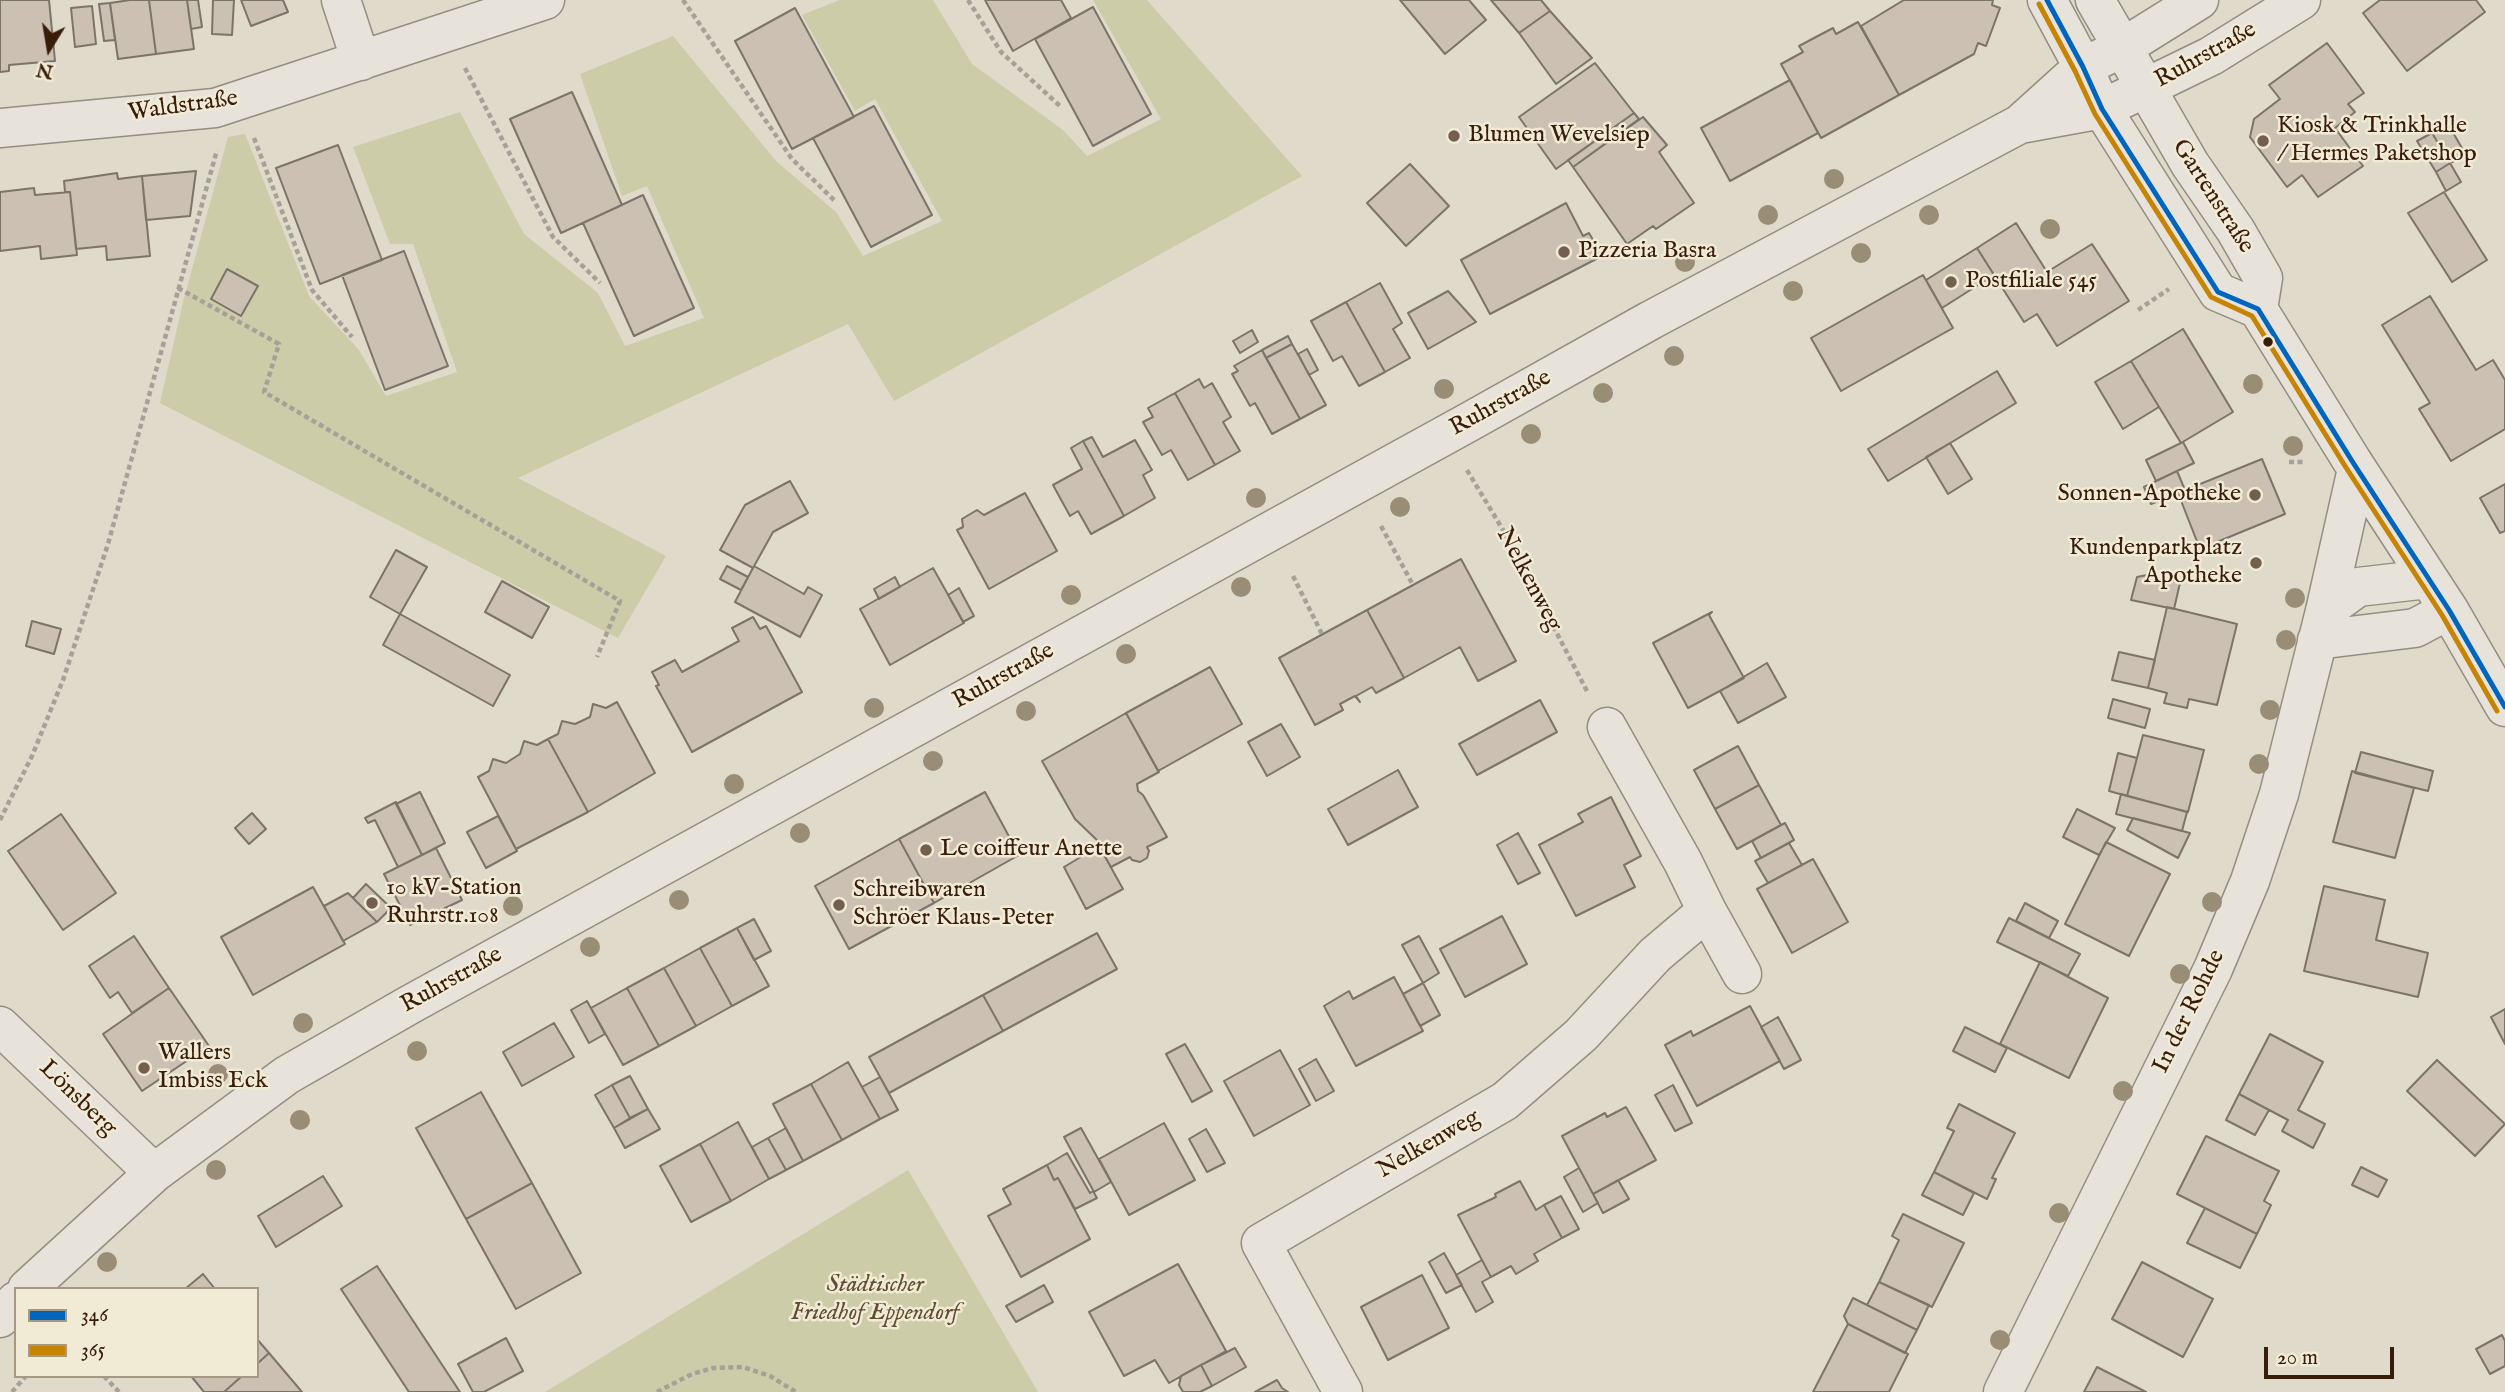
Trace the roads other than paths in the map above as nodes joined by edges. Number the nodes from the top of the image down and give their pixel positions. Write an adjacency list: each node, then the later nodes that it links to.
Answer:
1 (341, 0): 8 (street)
2 (545, 0): 8 (street, Waldstraße)
3 (2047, 0): 9 (street)
4 (2095, 0): 7 (street)
5 (2199, 0): 7 (street, Ruhrstraße)
6 (2301, 0): 10 (street, Ruhrstraße)
7 (2122, 48): 9 (street, Ruhrstraße); 10 (street, Ruhrstraße)
8 (361, 61): 13 (street, Waldstraße)
9 (2083, 67): 11 (street); 12 (street, Ruhrstraße)
10 (2145, 89): 11 (street, Ruhrstraße); 14 (street, Gartenstraße)
11 (2102, 109): 12 (street, Ruhrstraße); 14 (street, Gartenstraße)
12 (2020, 124): 23 (street, Ruhrstraße)
13 (0, 128)
14 (2259, 309): 15 (street)
15 (2357, 469): 16 (street); 17 (street, In der Rohde)
16 (2438, 594): 17 (street); 18 (street)
17 (2321, 626): 28 (street, In der Rohde)
18 (2505, 707)
19 (1606, 727): 20 (street)
20 (1707, 911): 21 (street); 27 (street, Nelkenweg)
21 (1742, 974)
22 (0, 1026): 23 (street, Lönsberg)
23 (154, 1172): 24 (street, Ruhrstraße)
24 (29, 1287)
25 (14, 1303): 26 (street)
26 (0, 1318)
27 (1343, 1392)
28 (2003, 1392)

